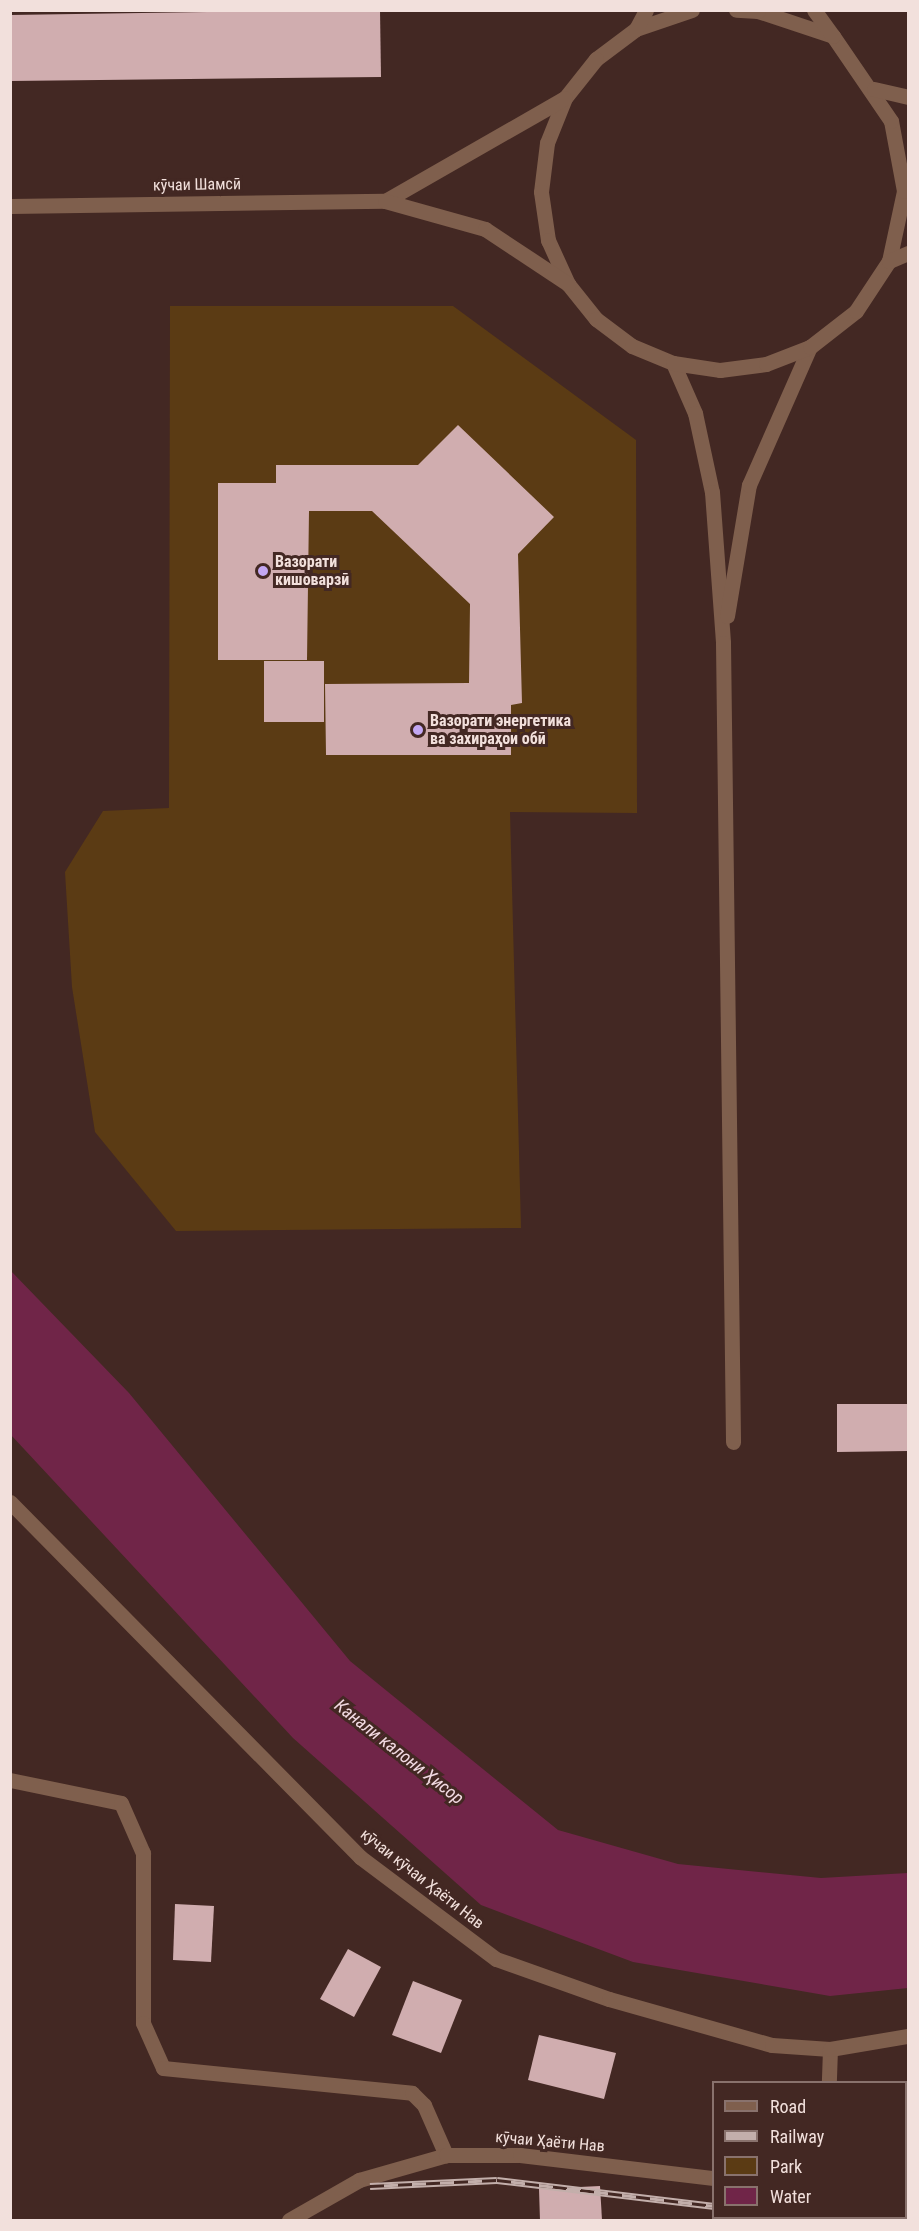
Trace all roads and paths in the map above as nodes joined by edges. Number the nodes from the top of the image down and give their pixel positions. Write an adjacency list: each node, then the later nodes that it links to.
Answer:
1 (646, 10): 5 (street)
2 (692, 10): 5 (street, кӯчаи Шамсӣ)
3 (736, 10): 6 (street)
4 (814, 10): 6 (street, кӯчаи Шамсӣ)
5 (636, 29): 9 (street, кӯчаи Шамсӣ)
6 (834, 36): 7 (street, кӯчаи Шамсӣ)
7 (874, 89): 8 (street); 13 (street, кӯчаи Шамсӣ)
8 (909, 97)
9 (565, 98): 10 (street, кӯчаи Шамсӣ); 14 (street, кӯчаи Шамсӣ)
10 (385, 201): 11 (street, кӯчаи Шамсӣ); 14 (street, кӯчаи Шамсӣ)
11 (10, 206)
12 (909, 253): 13 (street)
13 (889, 261): 15 (street, кӯчаи Шамсӣ)
14 (568, 284): 16 (street, кӯчаи Шамсӣ)
15 (810, 347): 16 (street, кӯчаи Шамсӣ); 17 (street)
16 (673, 363): 17 (street)
17 (723, 643): 18 (street)
18 (733, 1442)
19 (10, 1502): 22 (street, кӯчаи кӯчаи Ҳаёти Нав)
20 (10, 1780): 24 (street)
21 (909, 2036): 22 (street)
22 (830, 2049): 23 (street)
23 (829, 2081)
24 (446, 2155): 25 (street, кӯчаи Ҳаёти Нав); 26 (street, кӯчаи Ҳаёти Нав)
25 (712, 2178)
26 (289, 2220)

